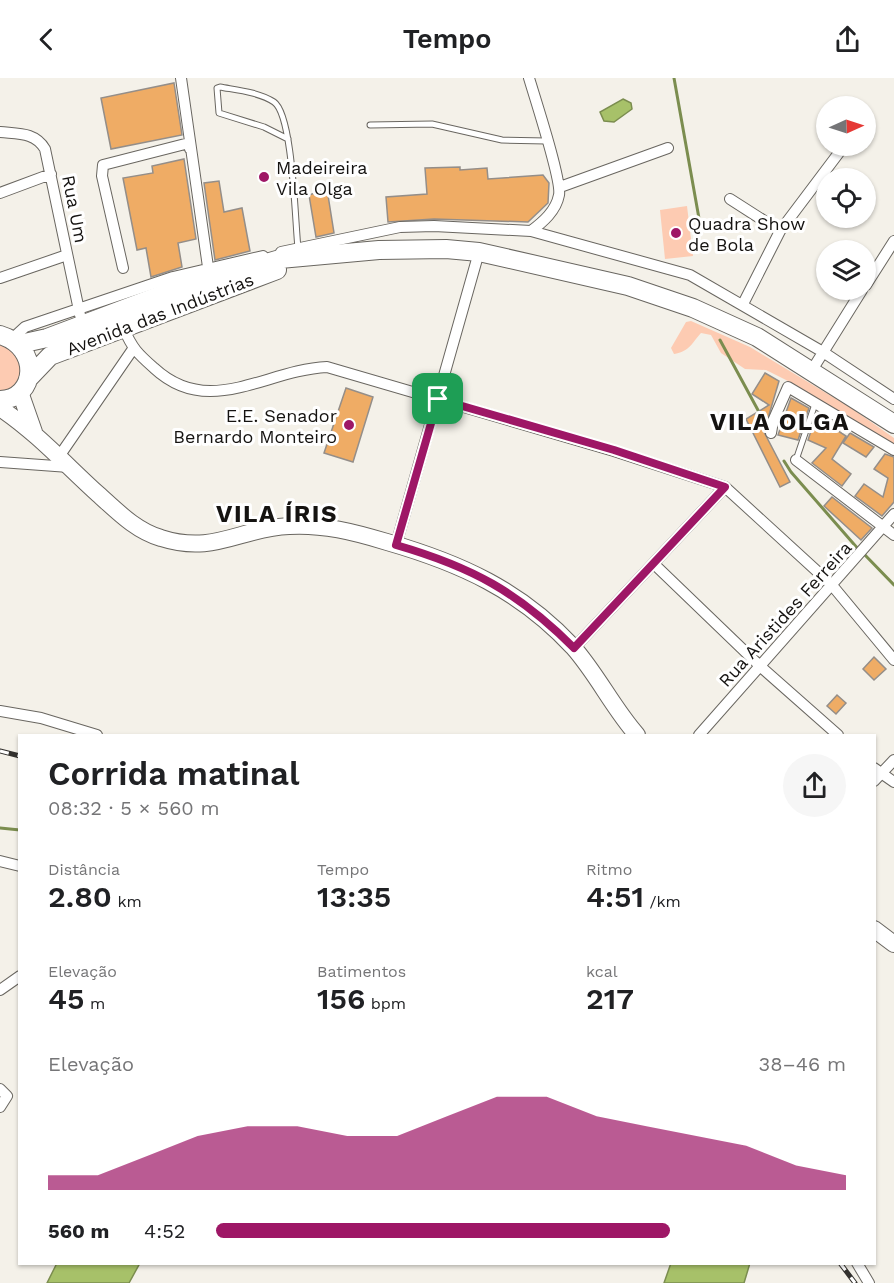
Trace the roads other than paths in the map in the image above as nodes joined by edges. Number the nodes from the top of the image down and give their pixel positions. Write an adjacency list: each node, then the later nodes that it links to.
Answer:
1 (181, 78): 8 (street)
2 (529, 78): 6 (street)
3 (370, 125): 6 (lane)
4 (0, 132): 10 (street, Rua Um)
5 (288, 139): 5 (lane); 18 (lane)
6 (546, 141): 11 (street)
7 (669, 148): 11 (street)
8 (190, 149): 21 (street); 24 (street)
9 (836, 156): 15 (street)
10 (51, 174): 12 (street); 19 (street, Rua Um)
11 (560, 187): 14 (street)
12 (0, 193)
13 (730, 200): 15 (street)
14 (531, 231): 18 (street); 26 (street)
15 (780, 231): 26 (street)
16 (894, 242): 20 (street)
17 (479, 252): 18 (highway, Avenida das Indústrias); 32 (highway, Avenida das Indústrias); 34 (street)
18 (298, 253): 24 (highway, Avenida das Indústrias); 24 (highway, Avenida das Indústrias)
19 (67, 255): 23 (street); 27 (street, Rua Um)
20 (890, 256): 22 (street)
21 (123, 268)
22 (876, 273)
23 (0, 278)
24 (211, 280): 27 (highway, Avenida das Indústrias); 28 (highway, Avenida das Indústrias)
25 (856, 300): 31 (street)
26 (743, 304): 31 (street)
27 (80, 318): 29 (highway, Avenida das Indústrias)
28 (124, 329): 30 (street); 33 (highway, Avenida das Indústrias)
29 (11, 339): 33 (highway)
30 (133, 349): 34 (street); 45 (street)
31 (823, 352): 32 (street); 35 (street)
32 (812, 370): 39 (highway, Avenida das Indústrias)
33 (24, 385): 36 (highway); 40 (main road)
34 (438, 399): 46 (street); 50 (street)
35 (894, 399)
36 (0, 400)
37 (816, 403): 41 (street); 42 (street); 43 (lane)
38 (0, 408): 40 (main road)
39 (894, 424)
40 (34, 432): 45 (main road)
41 (771, 433)
42 (894, 450)
43 (796, 460): 48 (street)
44 (0, 462): 45 (street)
45 (63, 463): 50 (main road)
46 (725, 487): 51 (street); 52 (street)
47 (894, 514): 48 (street, Rua Aristides Ferreira)
48 (884, 527): 49 (street); 52 (street, Rua Aristides Ferreira)
49 (894, 535)
50 (396, 545): 53 (main road)
51 (654, 564): 53 (street); 55 (street)
52 (831, 584): 54 (street); 55 (street, Rua Aristides Ferreira)
53 (574, 648): 58 (main road)
54 (894, 660)
55 (761, 667): 59 (street, Rua Aristides Ferreira); 60 (street)
56 (0, 711): 57 (street)
57 (94, 734)
58 (636, 734)
59 (700, 734)
60 (837, 734)
61 (894, 760): 62 (street)
62 (877, 774): 63 (street)
63 (894, 782)
64 (0, 861): 65 (street)
65 (18, 866)
66 (876, 930): 67 (main road)
67 (894, 944)
68 (18, 977): 69 (street)
69 (0, 990)
70 (3, 1093): 71 (street)
71 (0, 1107)
72 (857, 1265): 73 (street)
73 (869, 1283)

